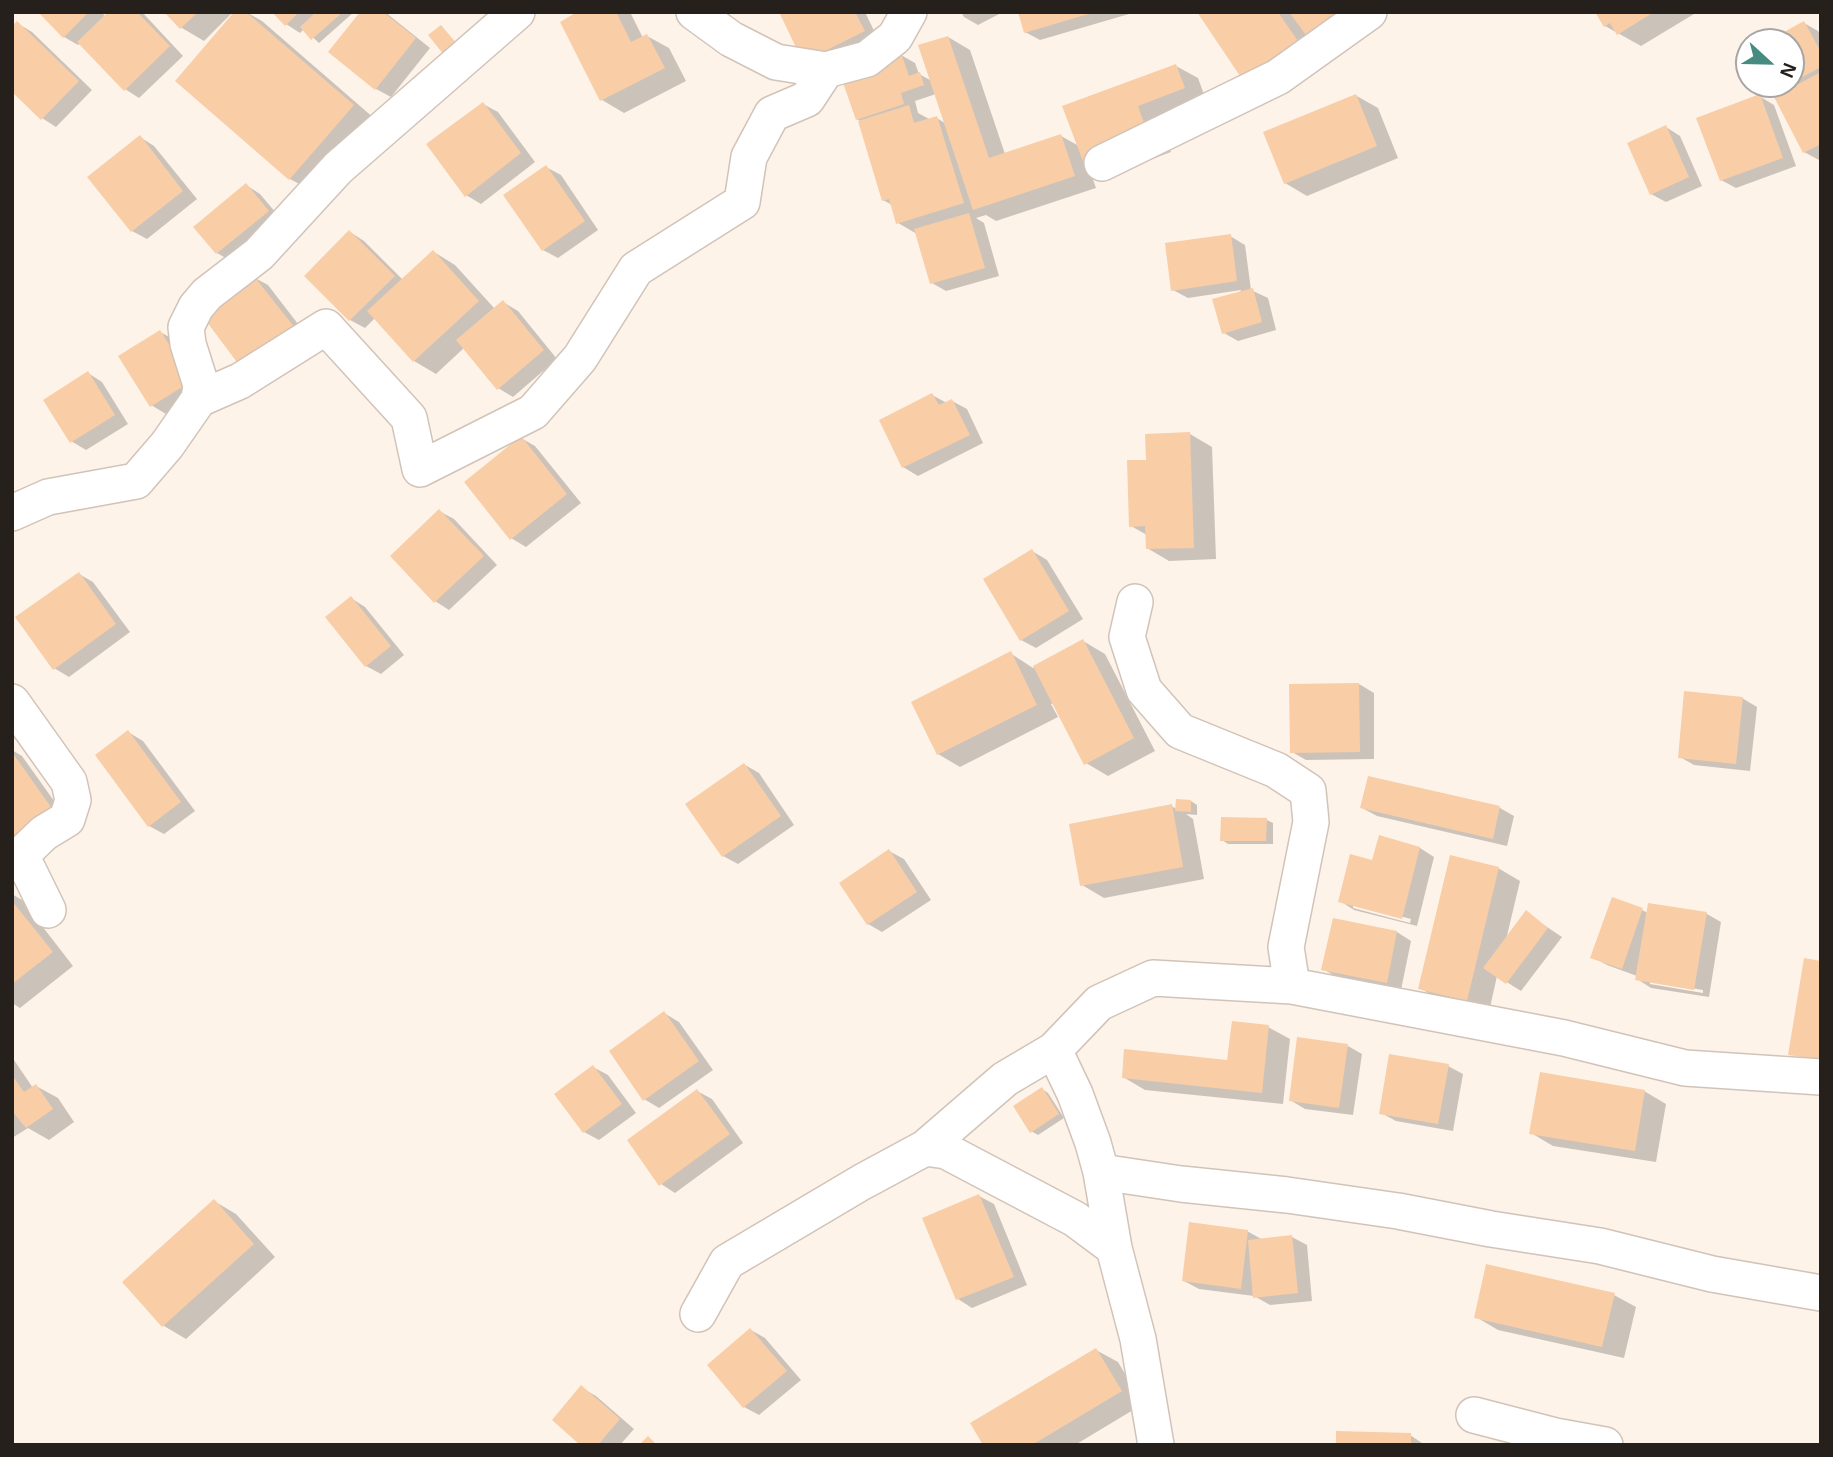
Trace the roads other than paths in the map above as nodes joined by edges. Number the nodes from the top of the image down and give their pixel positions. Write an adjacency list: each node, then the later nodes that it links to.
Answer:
1 (517, 12): 7 (street)
2 (694, 12): 5 (street)
3 (909, 12): 5 (street)
4 (1369, 12): 6 (street)
5 (826, 70): 7 (street)
6 (1102, 163)
7 (199, 399): 8 (street)
8 (12, 513)
9 (1135, 602): 12 (street)
10 (12, 702): 11 (street)
11 (48, 910)
12 (1292, 986): 13 (street); 14 (street)
13 (1054, 1050): 15 (street); 16 (street)
14 (1821, 1077)
15 (925, 1147): 17 (street); 19 (street)
16 (1101, 1172): 17 (street); 18 (street)
17 (1114, 1248): 21 (street)
18 (1821, 1293)
19 (698, 1314)
20 (1474, 1415): 22 (street)
21 (1156, 1445)
22 (1605, 1445)

